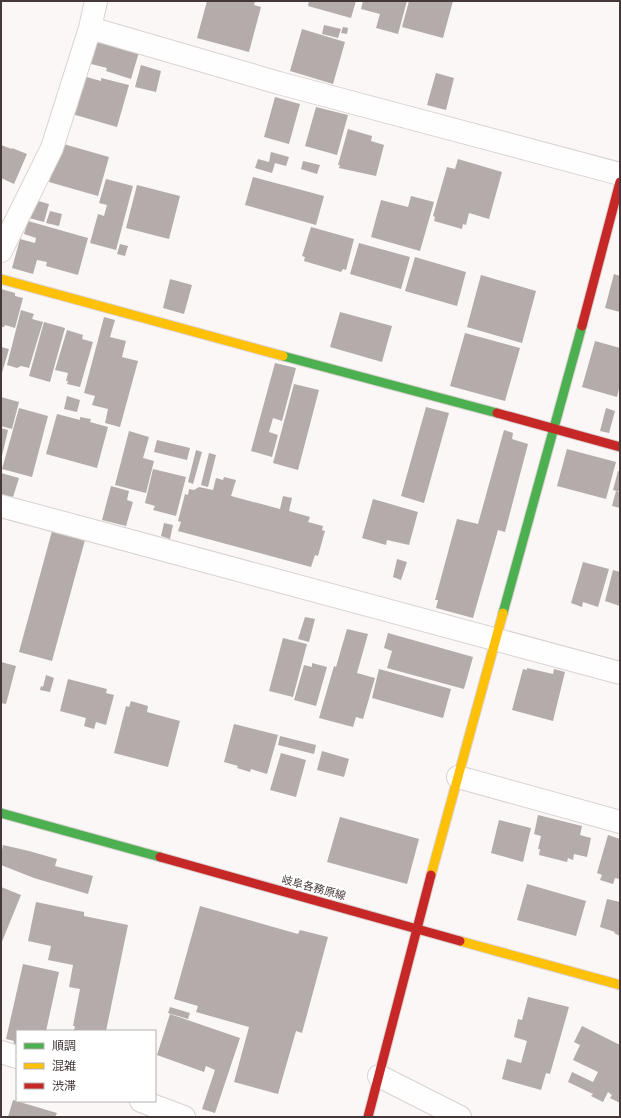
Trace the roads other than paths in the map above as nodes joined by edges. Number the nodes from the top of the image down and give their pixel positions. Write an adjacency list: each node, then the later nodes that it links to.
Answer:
1 (96, 1): 2 (street)
2 (90, 28): 3 (street); 5 (street)
3 (620, 174)
4 (620, 182): 7 (street)
5 (1, 251)
6 (1, 278): 7 (street)
7 (554, 429): 8 (street); 10 (street)
8 (620, 447)
9 (1, 506): 10 (street)
10 (496, 640): 11 (street); 12 (street)
11 (620, 674)
12 (458, 777): 14 (street); 15 (street)
13 (1, 813): 15 (street, 岐阜各務原線)
14 (620, 822)
15 (416, 928): 16 (street, 岐阜各務原線); 19 (street)
16 (620, 985)
17 (1, 1052): 18 (street)
18 (16, 1057)
19 (379, 1076): 22 (street); 23 (street)
20 (144, 1102): 21 (street)
21 (184, 1117)
22 (368, 1117)
23 (460, 1117)

